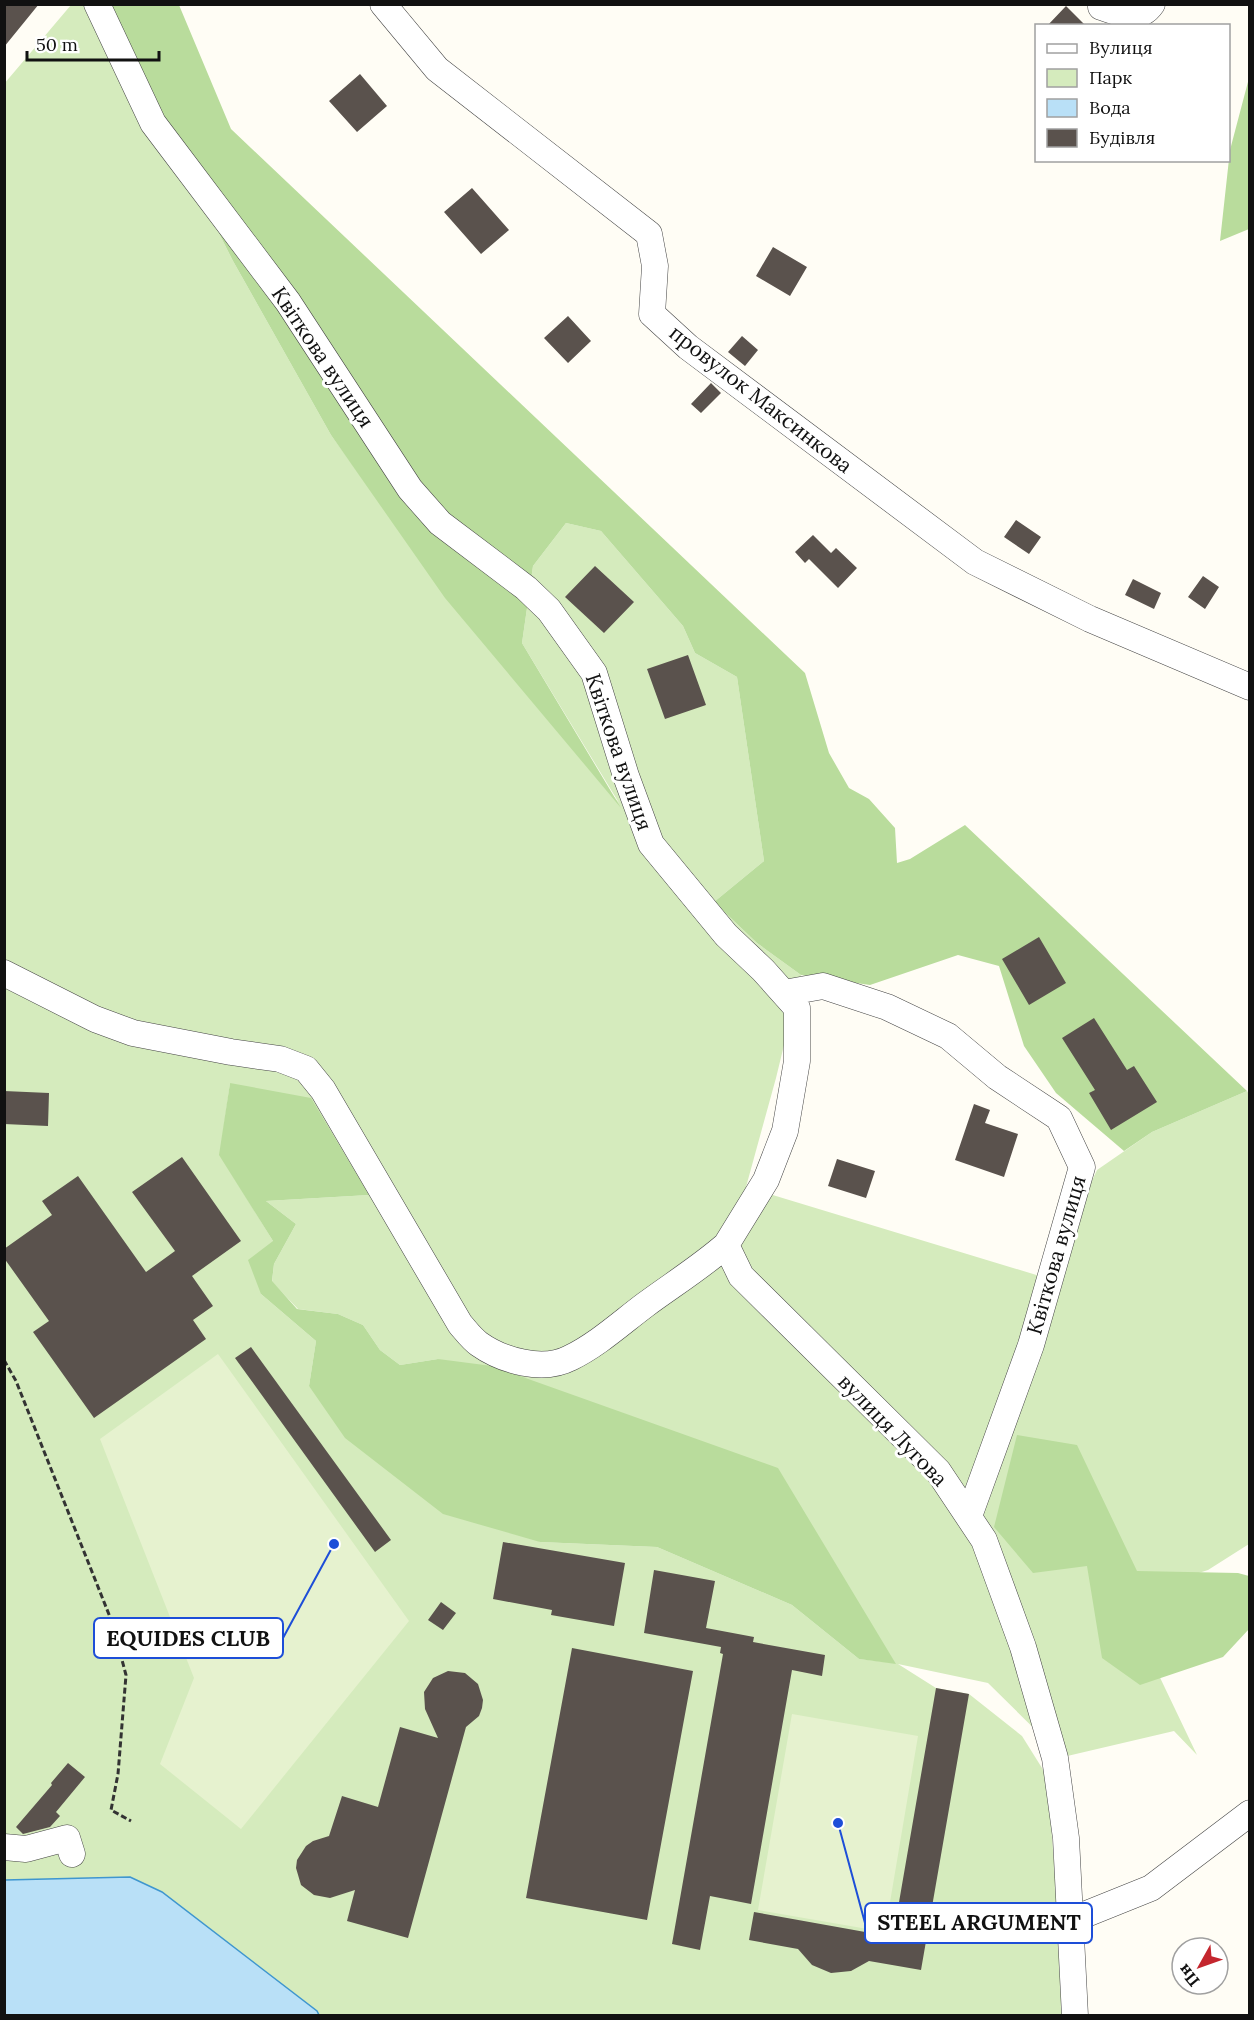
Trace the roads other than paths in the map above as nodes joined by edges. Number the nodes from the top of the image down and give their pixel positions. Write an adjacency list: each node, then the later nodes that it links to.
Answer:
1 (97, 4): 7 (street, Квіткова вулиця)
2 (383, 4): 5 (street, провулок Максинкова)
3 (1152, 4): 4 (street)
4 (1101, 7)
5 (1250, 687)
6 (4, 973): 8 (street)
7 (784, 993): 8 (street); 9 (street, Квіткова вулиця)
8 (726, 1245): 9 (street, вулиця Лугова)
9 (969, 1516): 13 (street, вулиця Лугова)
10 (1250, 1813): 13 (street)
11 (4, 1847): 12 (street)
12 (72, 1854)
13 (1069, 1921): 14 (street, вулиця Лугова)
14 (1075, 2016)

